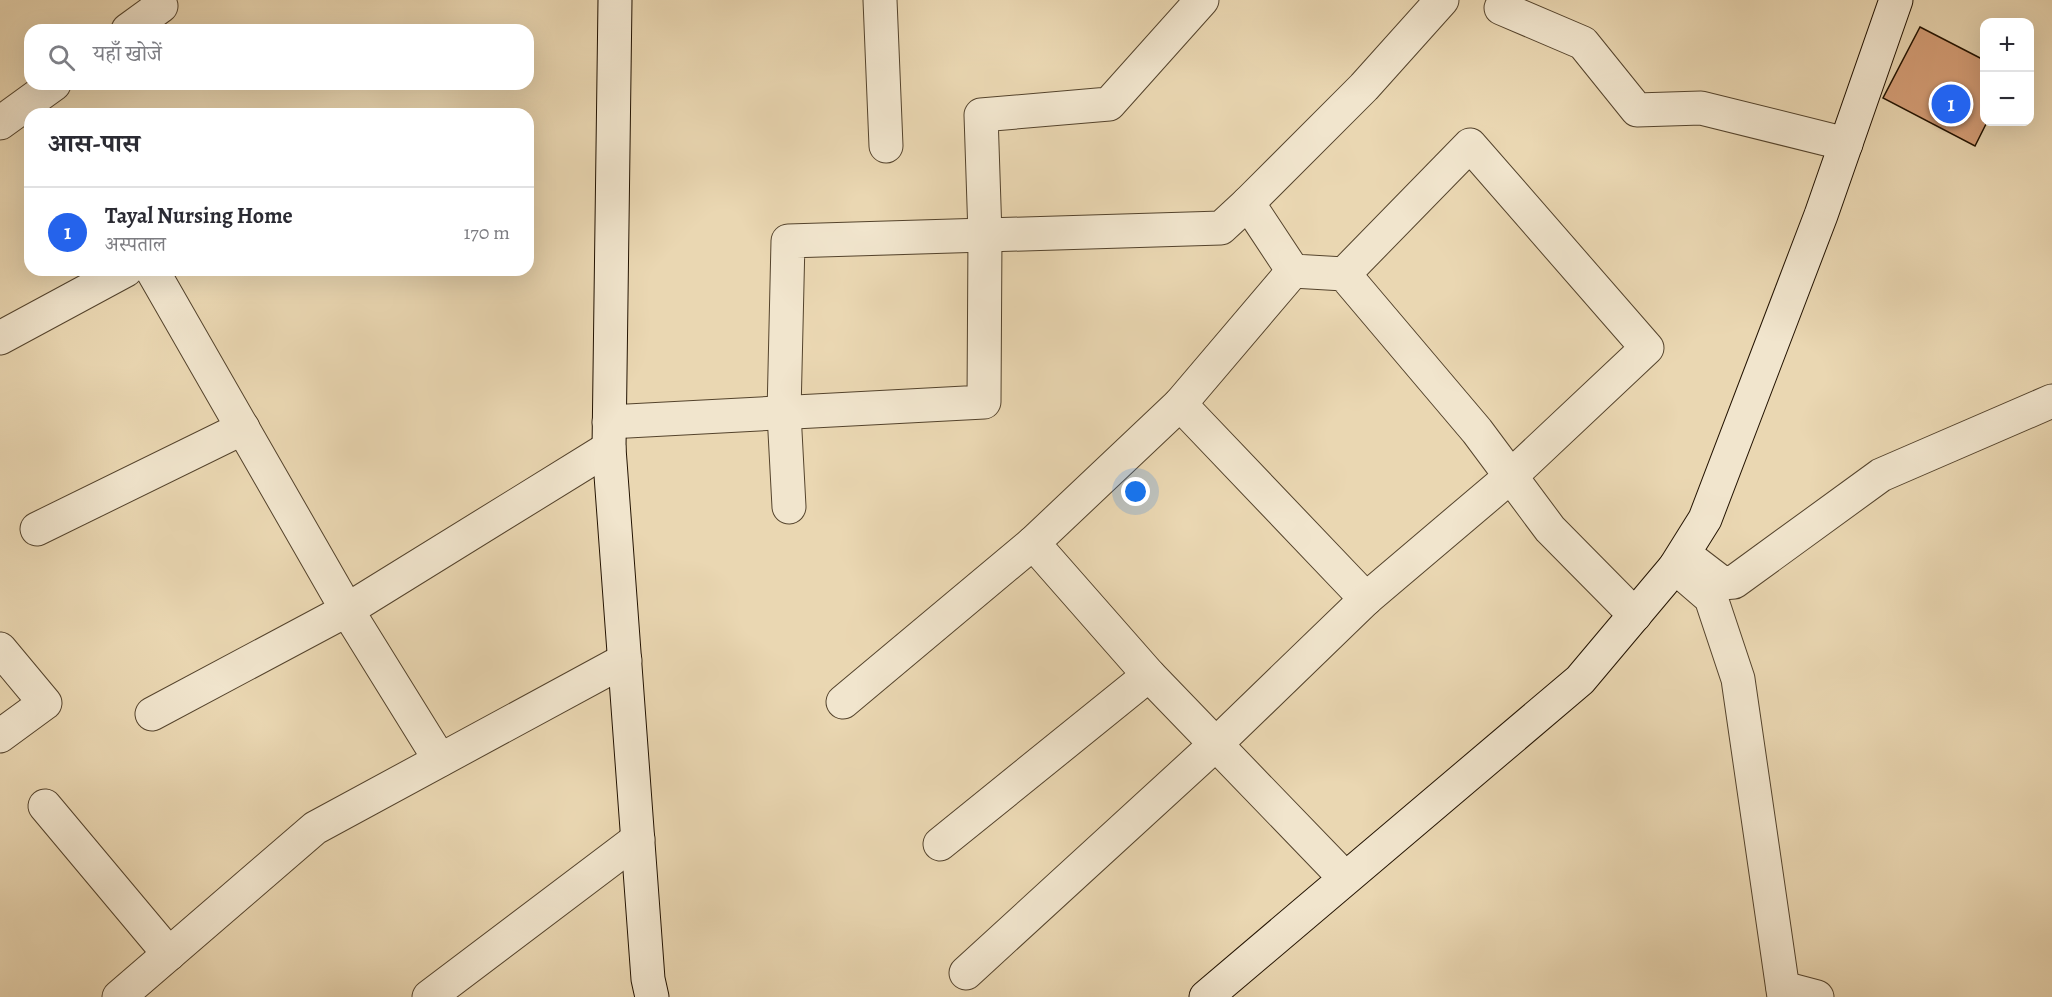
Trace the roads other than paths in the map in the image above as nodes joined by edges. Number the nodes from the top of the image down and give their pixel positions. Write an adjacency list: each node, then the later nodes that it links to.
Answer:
1 (615, 0): 26 (street)
2 (880, 0): 14 (street)
3 (1202, 0): 16 (street)
4 (1442, 0): 15 (street)
5 (1896, 0): 13 (street)
6 (164, 2): 8 (street)
7 (1501, 8): 13 (street)
8 (136, 24)
9 (46, 98): 10 (street)
10 (28, 108)
11 (24, 110): 12 (street)
12 (0, 123)
13 (1846, 144): 31 (street)
14 (886, 146)
15 (1248, 203): 16 (street); 17 (street)
16 (985, 235): 24 (street); 24 (street)
17 (1293, 271): 18 (street); 23 (street)
18 (1344, 274): 27 (street); 27 (street)
19 (115, 276): 21 (street)
20 (155, 276): 25 (street)
21 (0, 338)
22 (2052, 401): 31 (street)
23 (1180, 404): 30 (street); 32 (street)
24 (784, 413): 26 (street); 28 (street)
25 (243, 428): 29 (street); 33 (street)
26 (609, 435): 33 (street); 36 (street)
27 (1511, 476): 32 (street); 34 (street)
28 (789, 507)
29 (37, 529)
30 (1034, 543): 37 (street); 38 (street)
31 (1679, 560): 34 (street); 49 (street)
32 (1366, 599): 41 (street)
33 (347, 610): 39 (street); 42 (street)
34 (1635, 615): 46 (street)
35 (0, 648): 40 (street)
36 (625, 660): 42 (street); 44 (street)
37 (1149, 675): 41 (street); 45 (street)
38 (843, 702)
39 (152, 714)
40 (0, 735)
41 (1216, 744): 46 (street); 48 (street)
42 (440, 760): 47 (street)
43 (45, 806): 47 (street)
44 (638, 839): 51 (street); 52 (street)
45 (940, 844)
46 (1345, 878): 53 (street)
47 (169, 954): 50 (street)
48 (966, 973)
49 (1783, 993): 54 (street)
50 (119, 997)
51 (429, 997)
52 (652, 997)
53 (1206, 997)
54 (1817, 997)

